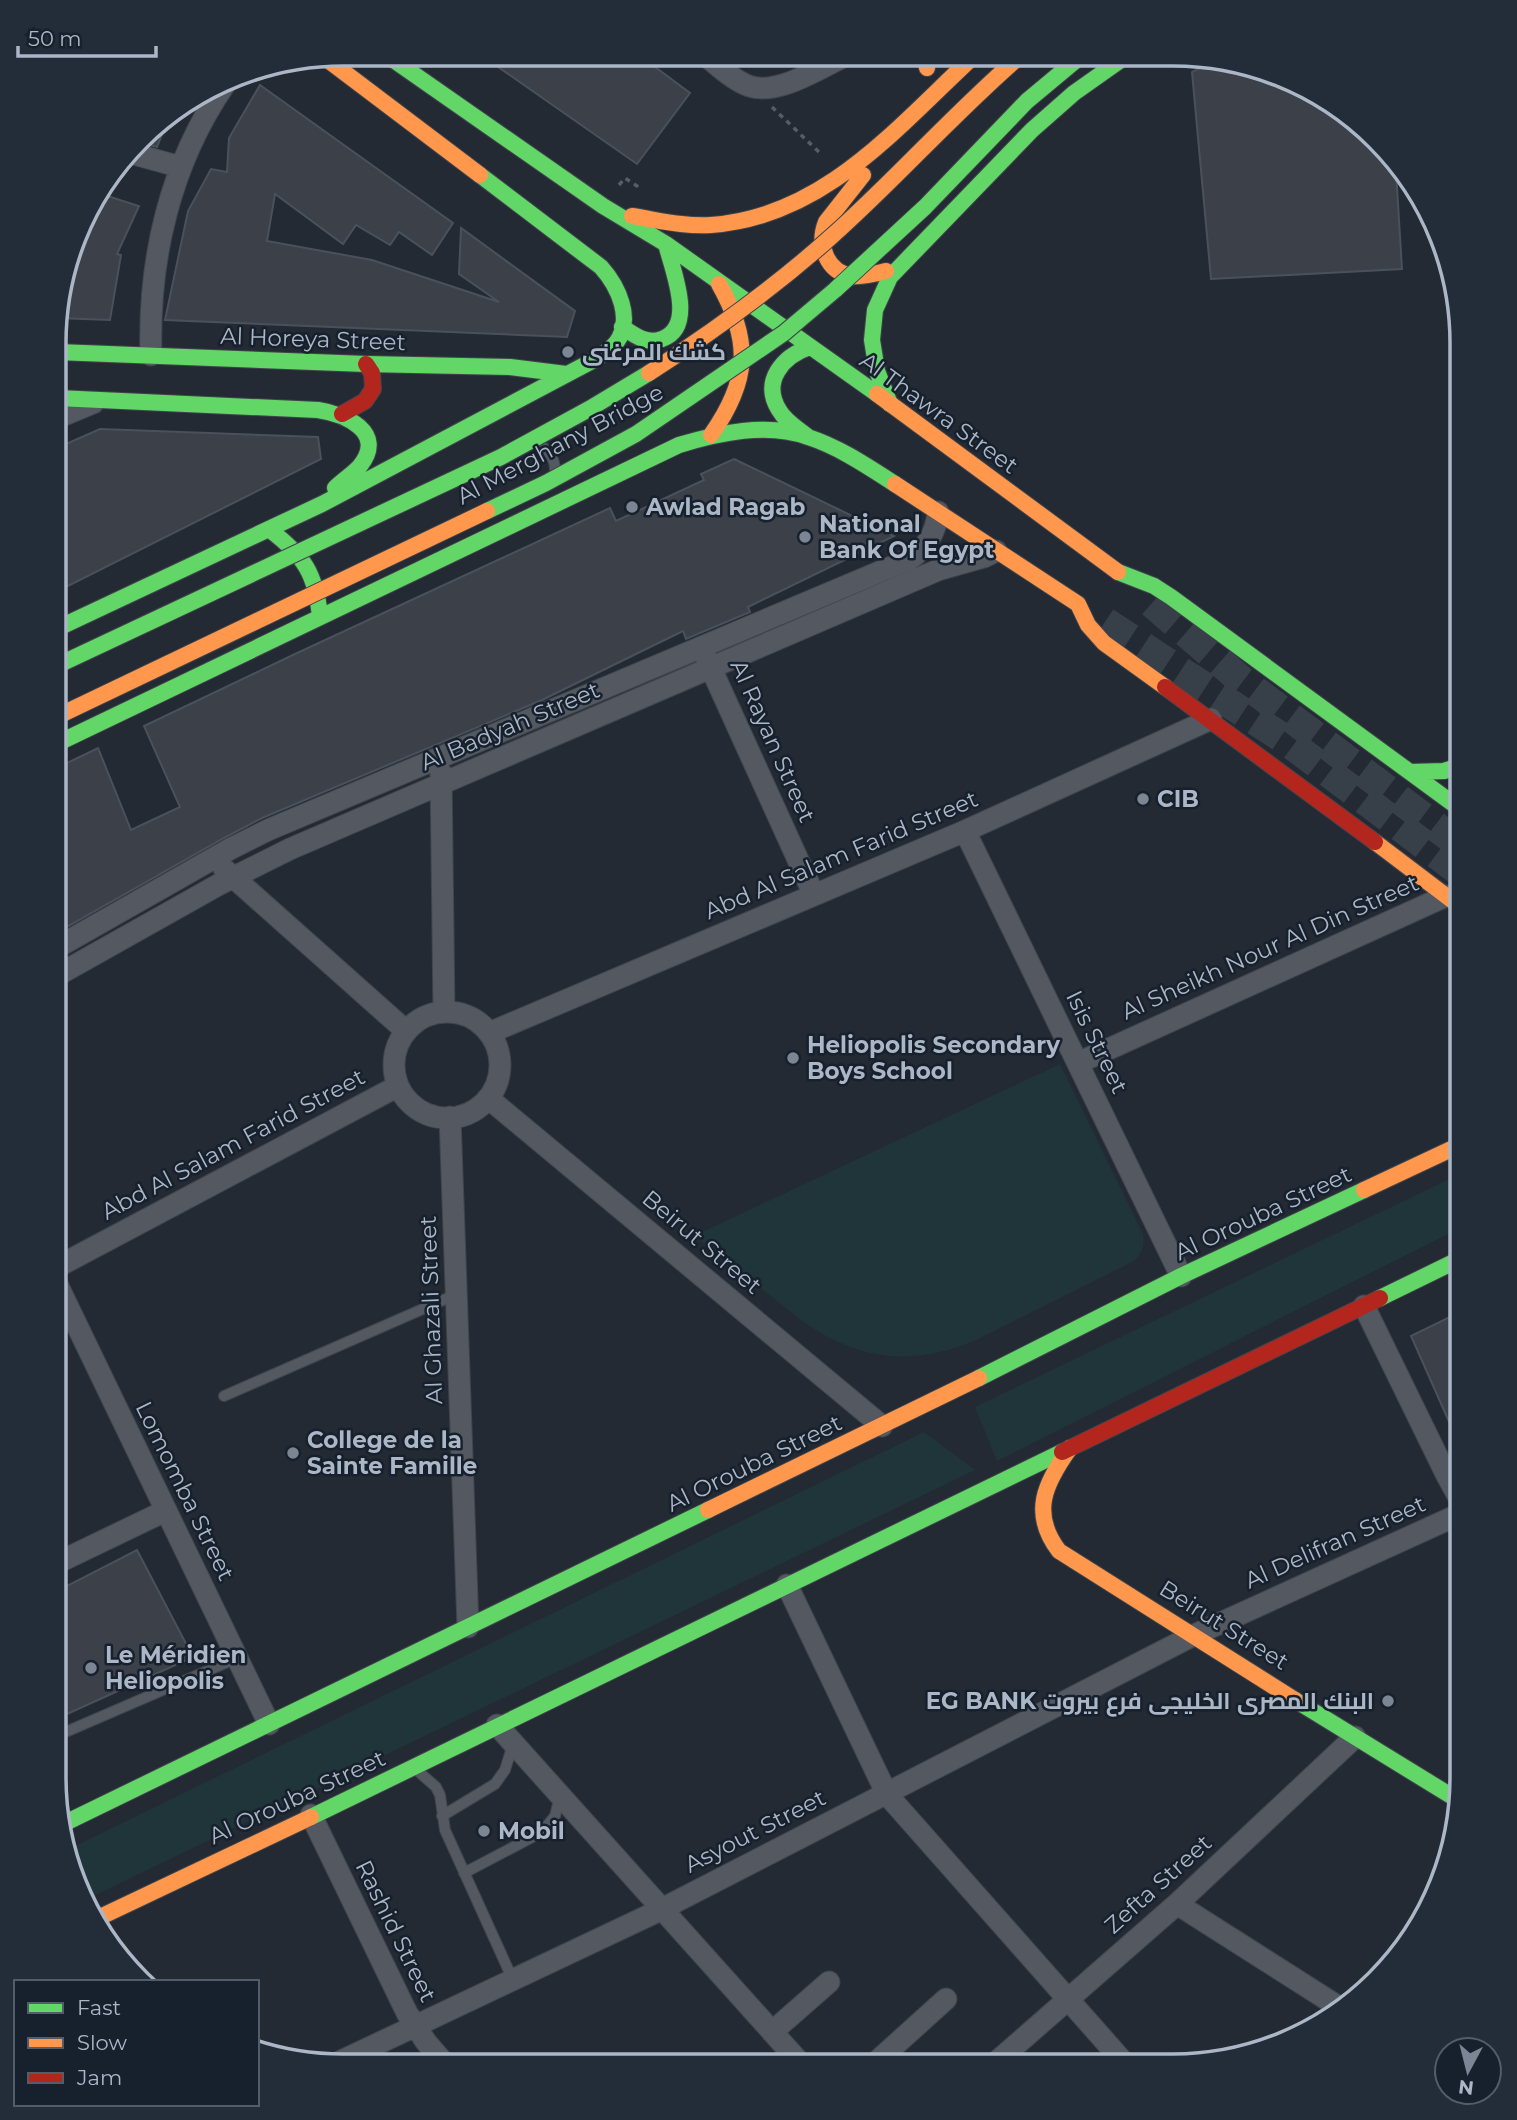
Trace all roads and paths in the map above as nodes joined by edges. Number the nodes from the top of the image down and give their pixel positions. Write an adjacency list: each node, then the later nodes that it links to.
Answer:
1 (336, 66): 20 (main road)
2 (402, 66): 16 (main road, Al Thawra Street)
3 (719, 66): 9 (street)
4 (824, 66): 9 (street)
5 (963, 66): 12 (main road)
6 (1009, 66): 44 (main road, Al Merghany Bridge, bridge)
7 (1069, 66): 46 (main road, Al Merghany Bridge, bridge)
8 (1112, 66): 18 (main road)
9 (750, 87): 14 (path)
10 (217, 97): 15 (street)
11 (892, 112): 12 (main road)
12 (873, 151): 16 (main road); 18 (main road)
13 (140, 156): 15 (street)
14 (824, 157)
15 (181, 167): 23 (street)
16 (616, 213): 17 (main road, Al Thawra Street)
17 (666, 244): 19 (main road, Al Thawra Street); 20 (main road)
18 (898, 267): 28 (main road)
19 (719, 284): 21 (main road, Al Thawra Street); 31 (main road)
20 (622, 327): 25 (main road)
21 (810, 347): 28 (main road, Al Thawra Street); 32 (main road)
22 (66, 352): 23 (main road, Al Horeya Street)
23 (151, 355): 24 (main road, Al Horeya Street)
24 (366, 364): 25 (main road, Al Horeya Street); 30 (main road)
25 (566, 374): 33 (main road)
26 (66, 398): 27 (main road)
27 (102, 400): 29 (street); 30 (main road)
28 (890, 404): 51 (main road, Al Thawra Street)
29 (66, 414)
30 (342, 414): 33 (main road)
31 (711, 435): 32 (main road); 40 (main road)
32 (807, 436): 34 (main road)
33 (327, 506): 36 (main road)
34 (938, 512): 37 (main road); 43 (street, Al Badyah Street)
35 (352, 513): 38 (lane)
36 (269, 528): 41 (main road); 42 (main road)
37 (996, 551): 45 (street, Al Badyah Street); 47 (main road)
38 (408, 562)
39 (383, 574): 40 (lane)
40 (351, 604): 41 (main road)
41 (320, 617): 48 (main road)
42 (66, 624)
43 (702, 646): 45 (street, Al Rayan Street); 49 (street, Al Badyah Street)
44 (66, 661)
45 (711, 667): 52 (street, Al Badyah Street); 57 (street, Al Rayan Street)
46 (66, 712)
47 (1211, 719): 54 (street, Abd Al Salam Farid Street); 58 (main road)
48 (66, 739)
49 (441, 757): 52 (street); 55 (street, Al Badyah Street)
50 (1450, 769): 51 (main road)
51 (1410, 772): 53 (main road, Al Thawra Street)
52 (441, 784): 56 (street, Al Badyah Street); 62 (street)
53 (1450, 802)
54 (965, 831): 57 (street, Abd Al Salam Farid Street); 65 (street, Isis Street)
55 (212, 859): 56 (street); 60 (street, Al Badyah Street)
56 (233, 877): 61 (street, Al Badyah Street); 63 (street)
57 (814, 895): 64 (street, Abd Al Salam Farid Street)
58 (1450, 899)
59 (1450, 904): 65 (street, Al Sheikh Nour Al Din Street)
60 (66, 942)
61 (66, 970)
62 (444, 1012): 63 (street); 64 (street)
63 (406, 1031): 66 (street)
64 (489, 1033): 67 (street)
65 (1078, 1063): 72 (street, Isis Street)
66 (398, 1086): 68 (street); 70 (street, Abd Al Salam Farid Street)
67 (488, 1098): 68 (street); 77 (street, Beirut Street)
68 (450, 1117): 73 (street, Al Ghazali Street)
69 (1450, 1150): 72 (main road, Al Orouba Street)
70 (66, 1262)
71 (1450, 1264): 75 (main road, Al Orouba Street)
72 (1181, 1276): 77 (main road, Al Orouba Street)
73 (457, 1294): 76 (lane); 84 (street, Al Ghazali Street)
74 (66, 1303): 80 (street, Lomomba Street)
75 (1364, 1306): 78 (main road, Al Orouba Street); 79 (street)
76 (224, 1396)
77 (882, 1426): 84 (main road, Al Orouba Street)
78 (1070, 1448): 83 (main road, Al Orouba Street); 85 (main road, Beirut Street)
79 (1450, 1481)
80 (166, 1511): 82 (street); 86 (street, Lomomba Street)
81 (1450, 1518): 85 (street, Al Delifran Street)
82 (66, 1559)
83 (787, 1585): 88 (main road, Al Orouba Street); 93 (street)
84 (468, 1627): 87 (main road, Al Orouba Street)
85 (1192, 1636): 90 (main road, Beirut Street); 93 (street, Asyout Street)
86 (237, 1658): 87 (street, Lomomba Street); 89 (lane)
87 (269, 1724): 98 (main road, Al Orouba Street)
88 (497, 1726): 91 (street); 92 (main road, Al Orouba Street)
89 (66, 1732)
90 (1355, 1737): 94 (main road, Beirut Street); 100 (street, Zefta Street)
91 (513, 1744): 95 (street); 97 (lane)
92 (414, 1768): 96 (main road, Al Orouba Street); 97 (lane)
93 (887, 1792): 101 (street, Asyout Street); 106 (street)
94 (1450, 1795)
95 (560, 1796): 99 (lane); 101 (street)
96 (310, 1815): 102 (main road, Al Orouba Street); 108 (street, Rashid Street)
97 (442, 1816): 99 (lane)
98 (70, 1820)
99 (464, 1872): 103 (lane)
100 (1177, 1904): 106 (street, Zefta Street); 107 (street)
101 (662, 1909): 103 (street, Asyout Street); 109 (street)
102 (104, 1915)
103 (513, 1980): 108 (street, Asyout Street)
104 (829, 1982): 109 (street)
105 (946, 1999): 113 (street)
106 (1068, 2000): 114 (street, Zefta Street); 115 (street)
107 (1333, 2003)
108 (415, 2027): 110 (street, Asyout Street); 111 (street, Rashid Street)
109 (772, 2032): 112 (street)
110 (356, 2054)
111 (437, 2054)
112 (792, 2054)
113 (885, 2054)
114 (1006, 2054)
115 (1116, 2054)

